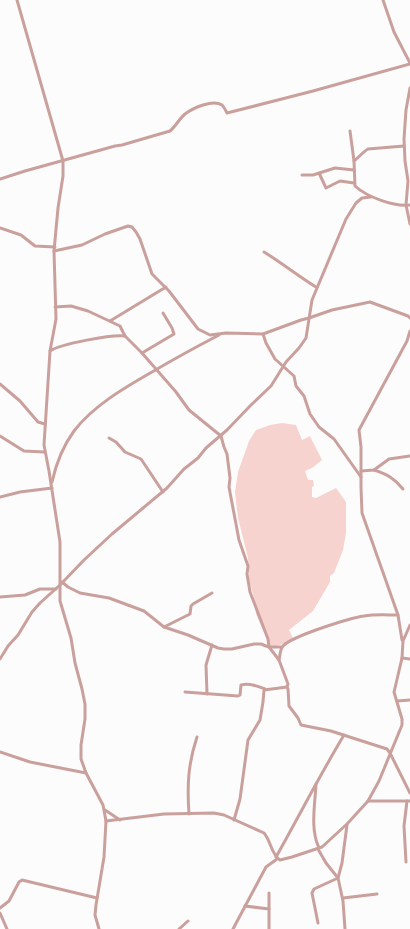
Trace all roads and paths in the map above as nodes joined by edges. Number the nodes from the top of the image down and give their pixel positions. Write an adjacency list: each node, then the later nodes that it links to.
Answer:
1 (17, 0): 9 (street)
2 (383, 0): 3 (street)
3 (410, 63): 9 (street)
4 (410, 88): 6 (street)
5 (410, 109): 6 (street)
6 (406, 110): 8 (street)
7 (350, 131): 10 (street)
8 (404, 146): 10 (street); 15 (street)
9 (63, 161): 14 (street); 23 (street)
10 (354, 161): 11 (street)
11 (354, 170): 12 (street); 16 (street)
12 (319, 174): 13 (street); 16 (street)
13 (302, 175)
14 (0, 179)
15 (409, 180): 20 (street)
16 (354, 183): 17 (street)
17 (362, 191): 18 (street); 19 (street)
18 (371, 197): 19 (street); 20 (street)
19 (362, 198): 27 (street)
20 (408, 205): 21 (street)
21 (410, 224)
22 (0, 228): 23 (street)
23 (55, 247): 24 (street)
24 (54, 251): 26 (street); 28 (street)
25 (264, 252): 27 (street)
26 (166, 287): 32 (street); 34 (street)
27 (316, 287): 31 (street)
28 (55, 307): 32 (street); 37 (street)
29 (163, 313): 38 (street)
30 (409, 316): 31 (street)
31 (309, 318): 35 (street); 39 (street)
32 (110, 321): 36 (street)
33 (410, 331): 49 (street)
34 (220, 334): 35 (street); 40 (street)
35 (263, 334): 39 (street)
36 (125, 336): 37 (street); 38 (street)
37 (50, 351): 42 (street)
38 (142, 353): 40 (street)
39 (282, 366): 44 (street); 50 (street)
40 (156, 370): 44 (street); 51 (street)
41 (0, 384): 42 (street)
42 (45, 424): 46 (street)
43 (0, 436): 46 (street)
44 (220, 436): 53 (street); 64 (street)
45 (109, 438): 53 (street)
46 (44, 452): 51 (street)
47 (410, 456): 48 (street)
48 (374, 470): 49 (street); 52 (street)
49 (361, 471): 50 (street)
50 (361, 477): 59 (street)
51 (51, 487): 54 (street); 55 (street)
52 (403, 489)
53 (163, 492): 55 (street)
54 (0, 497)
55 (61, 584): 56 (street); 61 (street); 80 (street)
56 (56, 589): 58 (street); 67 (street)
57 (212, 593): 61 (street)
58 (0, 597)
59 (398, 615): 62 (street); 65 (street)
60 (410, 625): 62 (street)
61 (164, 627): 63 (street)
62 (403, 641): 66 (street)
63 (212, 645): 64 (street); 73 (street)
64 (269, 647): 65 (street); 69 (street)
65 (282, 647): 69 (street)
66 (402, 658): 68 (street); 75 (street)
67 (0, 659)
68 (410, 659)
69 (279, 660): 70 (street)
70 (287, 687): 71 (street); 76 (street)
71 (265, 690): 73 (street); 88 (street)
72 (185, 692): 73 (street)
73 (207, 694)
74 (410, 700): 75 (street)
75 (397, 701): 79 (street)
76 (344, 735): 79 (street); 81 (street)
77 (197, 737): 86 (street)
78 (0, 752): 80 (street)
79 (390, 753): 82 (street); 83 (street)
80 (86, 773): 85 (street)
81 (316, 782): 91 (street); 92 (street)
82 (410, 792)
83 (368, 801): 84 (street); 90 (street)
84 (409, 801): 93 (street)
85 (105, 810): 87 (street); 89 (street)
86 (189, 814): 87 (street); 88 (street)
87 (120, 820): 89 (street)
88 (234, 820): 92 (street)
89 (106, 821): 97 (street)
90 (347, 824): 91 (street); 94 (street)
91 (318, 849): 92 (street); 94 (street)
92 (277, 858): 99 (street)
93 (406, 862)
94 (338, 878): 98 (street); 104 (street)
95 (269, 893): 101 (street)
96 (377, 894): 98 (street)
97 (97, 898): 100 (street); 106 (street)
98 (343, 898): 110 (street)
99 (245, 906): 101 (street); 108 (street)
100 (0, 908)
101 (269, 909): 109 (street)
102 (0, 913): 105 (street)
103 (188, 921): 107 (street)
104 (318, 923)
105 (8, 929)
106 (99, 929)
107 (179, 929)
108 (233, 929)
109 (269, 929)
110 (345, 929)

